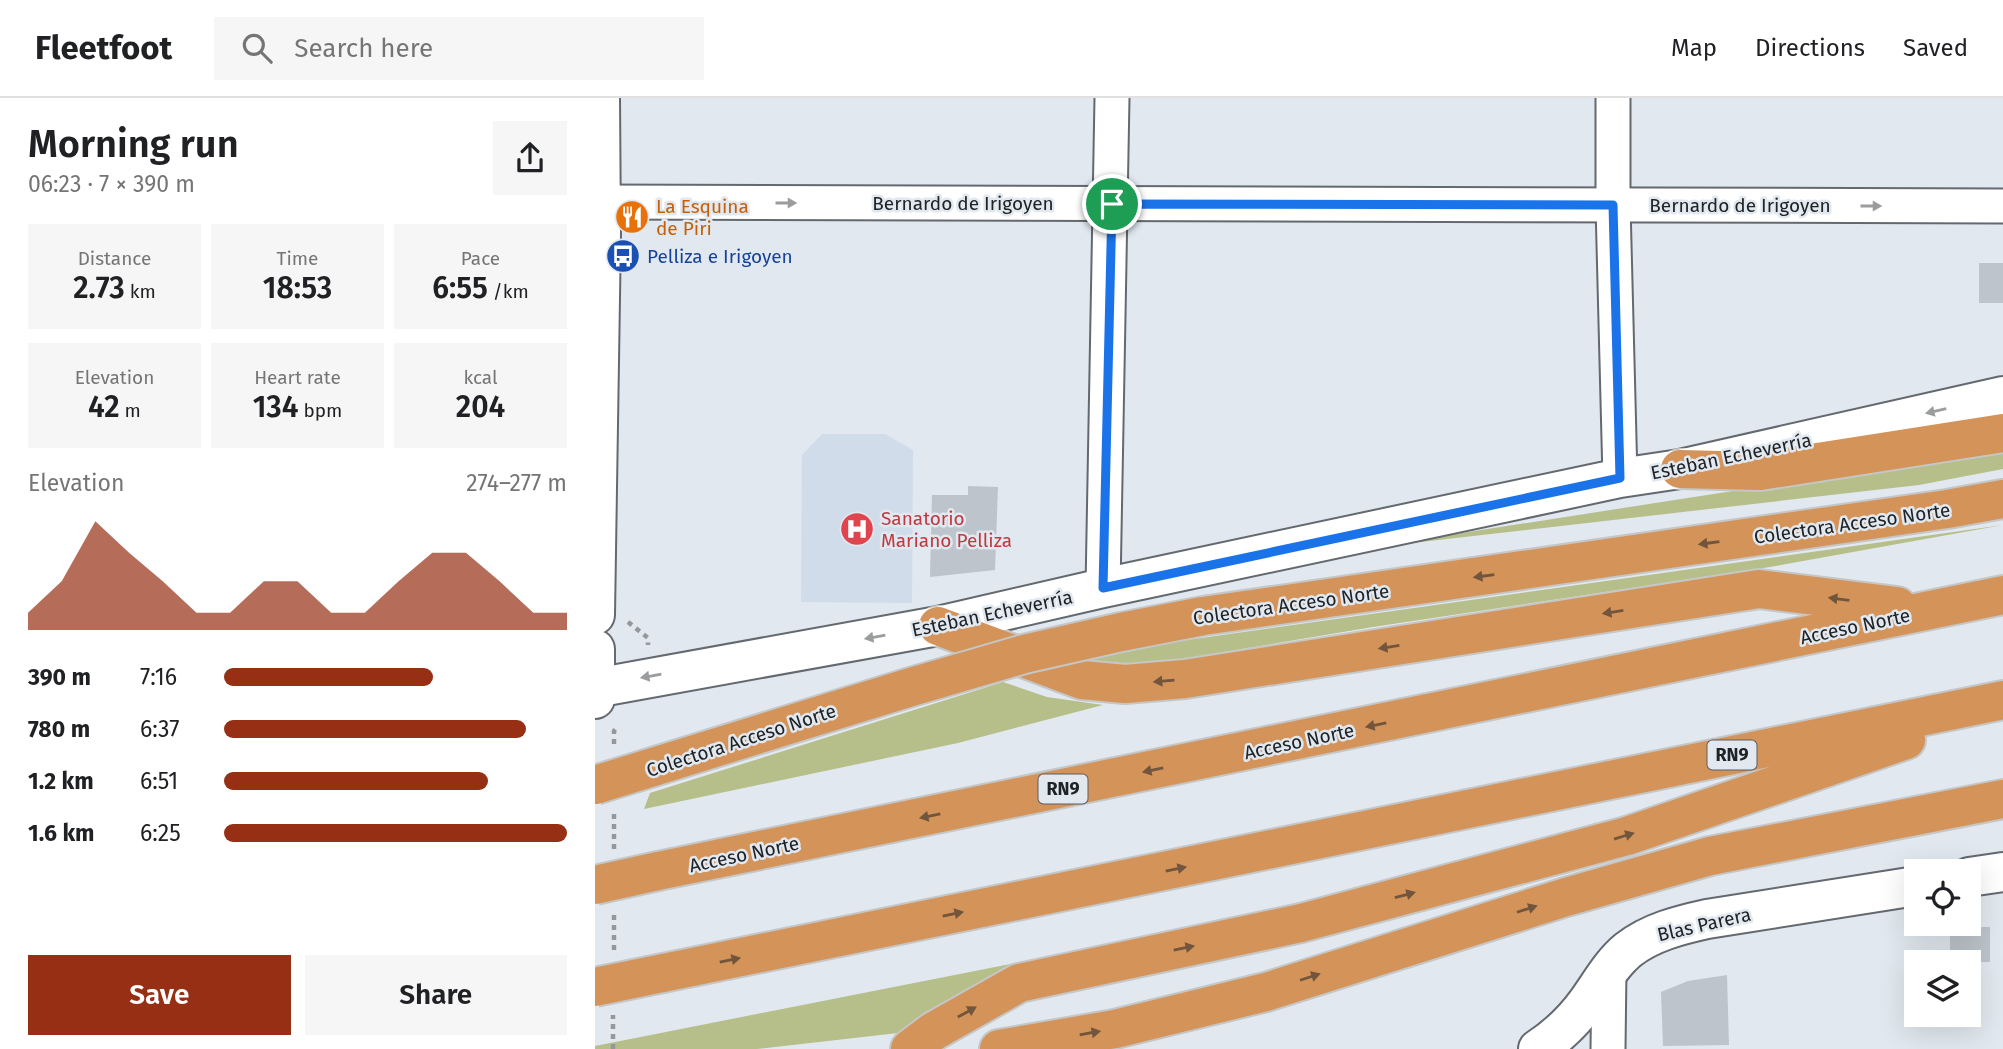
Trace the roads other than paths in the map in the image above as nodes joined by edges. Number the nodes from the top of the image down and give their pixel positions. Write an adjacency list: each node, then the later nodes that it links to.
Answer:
1 (600, 98): 4 (street)
2 (1112, 98): 5 (street)
3 (1613, 98): 6 (street)
4 (598, 202): 5 (street, Bernardo de Irigoyen, one-way to 5); 16 (street)
5 (1112, 204): 6 (street, Bernardo de Irigoyen); 13 (street)
6 (1613, 205): 7 (street, Bernardo de Irigoyen, one-way to 7); 11 (street)
7 (2003, 206)
8 (2003, 396): 10 (street, Esteban Echeverría, one-way to 10)
9 (2003, 433): 10 (highway)
10 (1680, 469): 11 (street, Esteban Echeverría)
11 (1620, 478): 13 (street, Esteban Echeverría)
12 (2003, 499): 23 (highway, Colectora Acceso Norte, one-way to 23, bridge)
13 (1103, 588): 17 (street, Esteban Echeverría)
14 (2003, 595): 15 (highway, Acceso Norte / RN9)
15 (1931, 610): 17 (highway, one-way to 17); 27 (highway, Acceso Norte / RN9, one-way to 27, bridge)
16 (595, 615)
17 (938, 626): 19 (street, Esteban Echeverría, one-way to 19)
18 (595, 649): 19 (street)
19 (595, 688): 20 (street)
20 (595, 699)
21 (2003, 700): 30 (highway, RN9, one-way to 21, bridge)
22 (2003, 707): 31 (highway, one-way to 22)
23 (595, 785)
24 (2003, 799): 32 (highway, one-way to 24)
25 (2003, 872): 26 (street)
26 (1981, 875)
27 (595, 885)
28 (1904, 888): 29 (street, Blas Parera)
29 (1609, 970): 33 (street, Blas Parera); 34 (street)
30 (595, 988)
31 (910, 1049)
32 (999, 1049)
33 (1538, 1049)
34 (1608, 1049)

